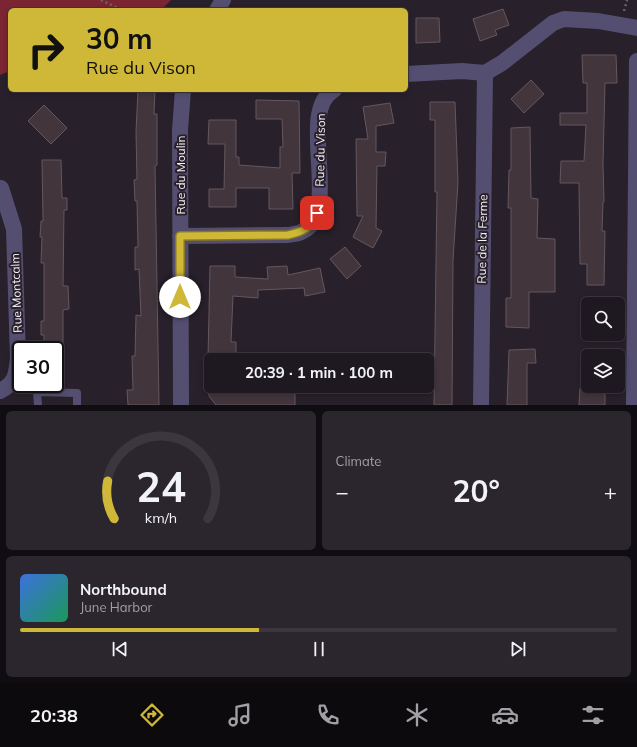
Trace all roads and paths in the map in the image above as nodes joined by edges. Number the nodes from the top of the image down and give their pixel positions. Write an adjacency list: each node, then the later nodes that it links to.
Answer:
1 (101, 0): 2 (path)
2 (118, 8)
3 (637, 28): 5 (street)
4 (637, 61): 17 (street)
5 (485, 73): 6 (street); 16 (street, Rue de la Ferme)
6 (408, 74)
7 (183, 92): 11 (street, Rue du Moulin)
8 (330, 92): 11 (street, Rue du Vison)
9 (1, 188): 10 (street, Rue Montcalm)
10 (7, 229): 12 (street, Rue Montcalm)
11 (180, 236): 15 (street, Rue du Moulin)
12 (0, 391)
13 (38, 405): 14 (lane)
14 (77, 405)
15 (180, 405)
16 (480, 405)
17 (634, 405)

